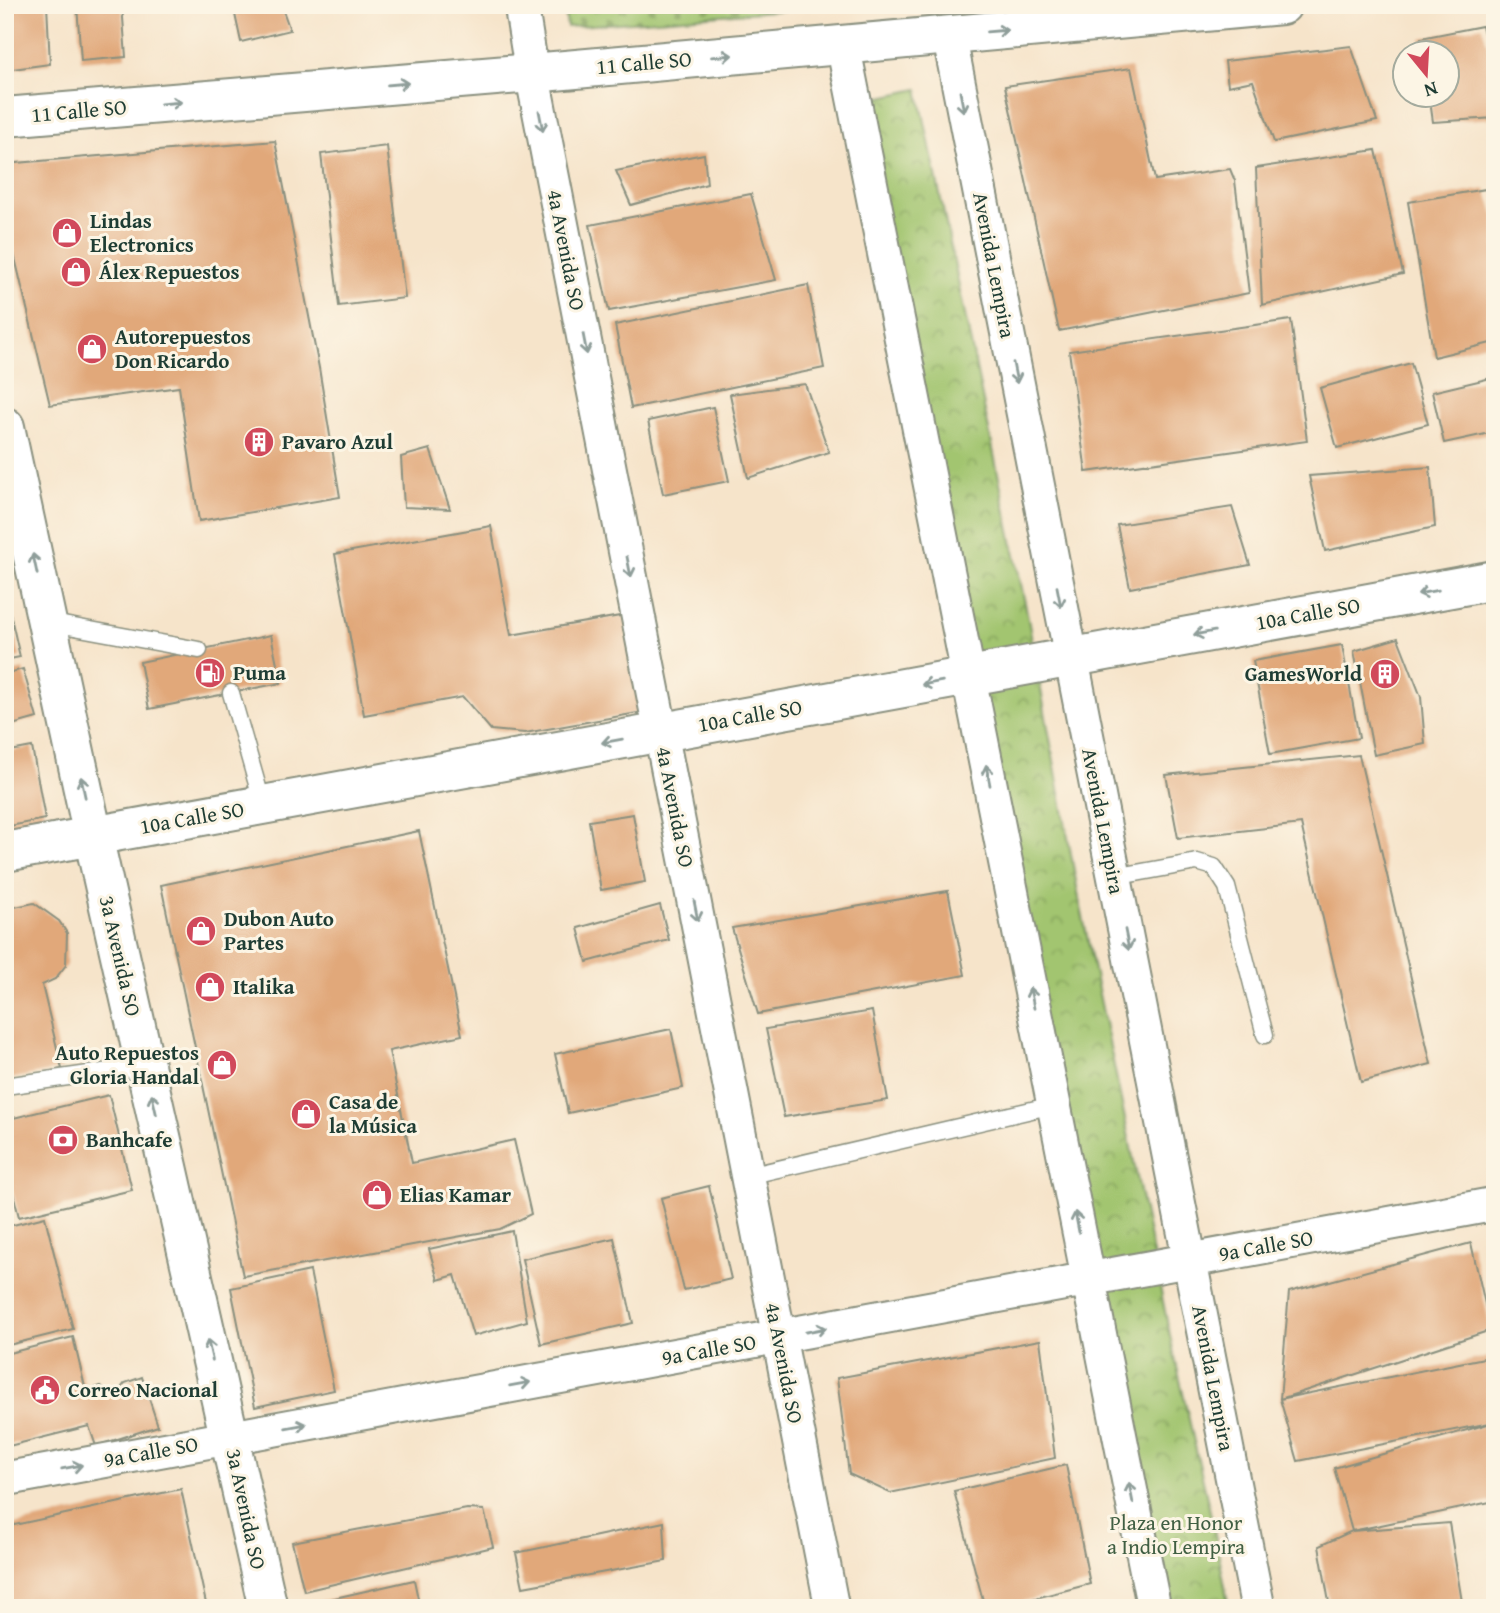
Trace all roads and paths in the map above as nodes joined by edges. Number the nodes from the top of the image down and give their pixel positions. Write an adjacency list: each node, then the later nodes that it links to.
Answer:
1 (521, 5): 5 (street, 4a Avenida SO)
2 (1283, 5): 3 (street, 11 Calle SO, one-way to 2)
3 (949, 35): 4 (street, 11 Calle SO); 11 (street, Avenida Lempira, one-way to 11)
4 (842, 45): 5 (street, 11 Calle SO, one-way to 4); 12 (street)
5 (532, 73): 6 (street, 11 Calle SO, one-way to 5); 14 (street, 4a Avenida SO, one-way to 14)
6 (5, 117)
7 (5, 427): 9 (street, 3a Avenida SO, one-way to 7)
8 (1495, 580): 11 (street, 10a Calle SO, one-way to 11)
9 (47, 622): 10 (lane); 16 (street, 3a Avenida SO, one-way to 9)
10 (199, 650)
11 (1071, 657): 12 (street, 10a Calle SO); 18 (street, Avenida Lempira)
12 (968, 676): 14 (street, 10a Calle SO, one-way to 14); 22 (street, one-way to 12)
13 (231, 693): 15 (lane)
14 (661, 732): 15 (street, 10a Calle SO, one-way to 15); 23 (street, 4a Avenida SO, one-way to 23)
15 (263, 805): 16 (street, 10a Calle SO)
16 (93, 836): 17 (street, 10a Calle SO); 20 (street, 3a Avenida SO)
17 (5, 852)
18 (1114, 877): 19 (lane); 25 (street, Avenida Lempira, one-way to 25)
19 (1265, 1035)
20 (145, 1066): 21 (lane); 28 (street, 3a Avenida SO, one-way to 20)
21 (5, 1086)
22 (1054, 1105): 23 (lane); 26 (street, one-way to 22)
23 (748, 1176): 27 (street, 4a Avenida SO)
24 (1495, 1204): 25 (street, 9a Calle SO)
25 (1190, 1260): 26 (street, 9a Calle SO); 33 (street, Avenida Lempira)
26 (1088, 1279): 27 (street, 9a Calle SO, one-way to 26); 32 (street, one-way to 26)
27 (779, 1337): 28 (street, 9a Calle SO, one-way to 27); 31 (street, 4a Avenida SO)
28 (231, 1438): 29 (street, 9a Calle SO, one-way to 28); 30 (street, 3a Avenida SO)
29 (5, 1479)
30 (268, 1608)
31 (832, 1608)
32 (1154, 1608)
33 (1258, 1608)

